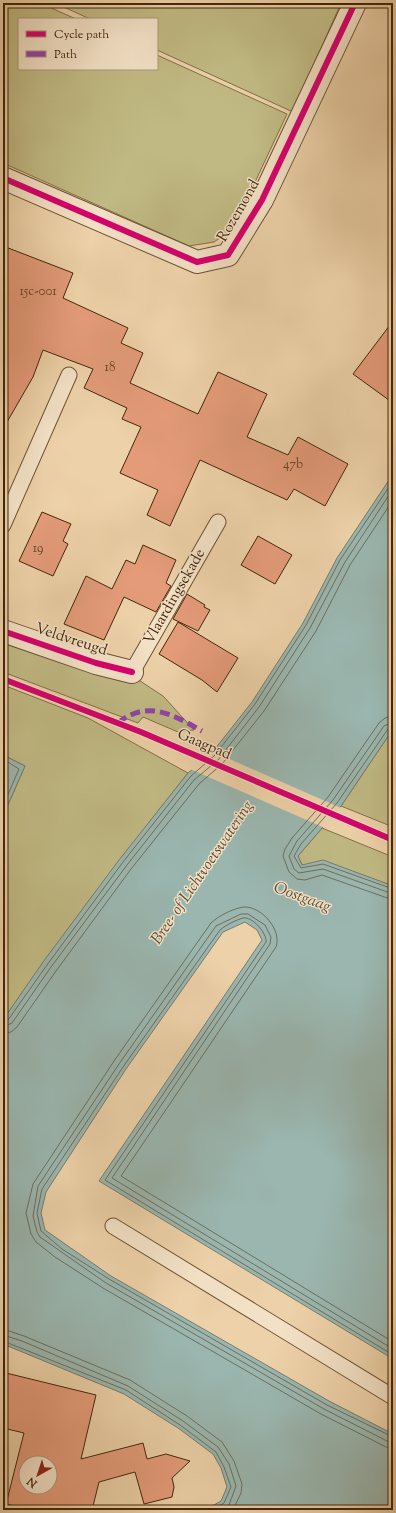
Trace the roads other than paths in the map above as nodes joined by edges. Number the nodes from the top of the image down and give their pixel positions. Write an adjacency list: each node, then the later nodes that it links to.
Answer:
1 (355, 3): 2 (street, Rozemond)
2 (3, 178)
3 (70, 375): 5 (lane)
4 (218, 522): 7 (lane, Vlaardingsekade)
5 (3, 525)
6 (3, 631): 7 (street, Veldvreugd)
7 (132, 672)
8 (113, 1226): 9 (lane)
9 (393, 1397)

